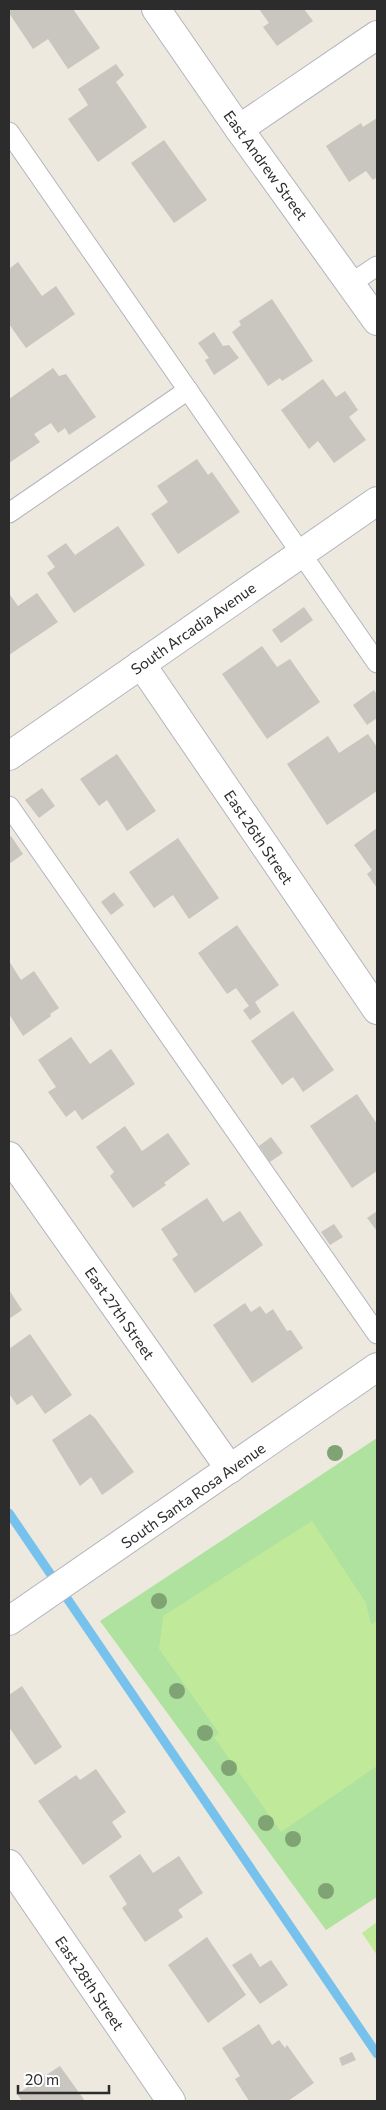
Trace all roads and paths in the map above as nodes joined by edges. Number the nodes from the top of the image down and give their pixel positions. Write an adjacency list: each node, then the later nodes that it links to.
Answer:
1 (156, 9): 3 (street, East Andrew Street)
2 (377, 35): 3 (street)
3 (239, 129): 6 (street, East Andrew Street)
4 (9, 132): 8 (lane)
5 (377, 266): 6 (lane)
6 (350, 284): 7 (street, East Andrew Street)
7 (377, 321)
8 (188, 390): 10 (lane); 11 (lane)
9 (377, 501): 11 (street, South Arcadia Avenue)
10 (9, 513)
11 (301, 553): 12 (lane); 13 (street, South Arcadia Avenue)
12 (377, 663)
13 (141, 664): 14 (street, South Arcadia Avenue); 16 (street, East 26th Street)
14 (9, 756)
15 (9, 806): 18 (lane)
16 (377, 1010)
17 (9, 1156): 20 (street, East 27th Street)
18 (377, 1334)
19 (377, 1366): 20 (street, South Santa Rosa Avenue)
20 (230, 1469): 21 (street, South Santa Rosa Avenue)
21 (9, 1621)
22 (9, 1864): 23 (street, East 28th Street)
23 (171, 2101)

